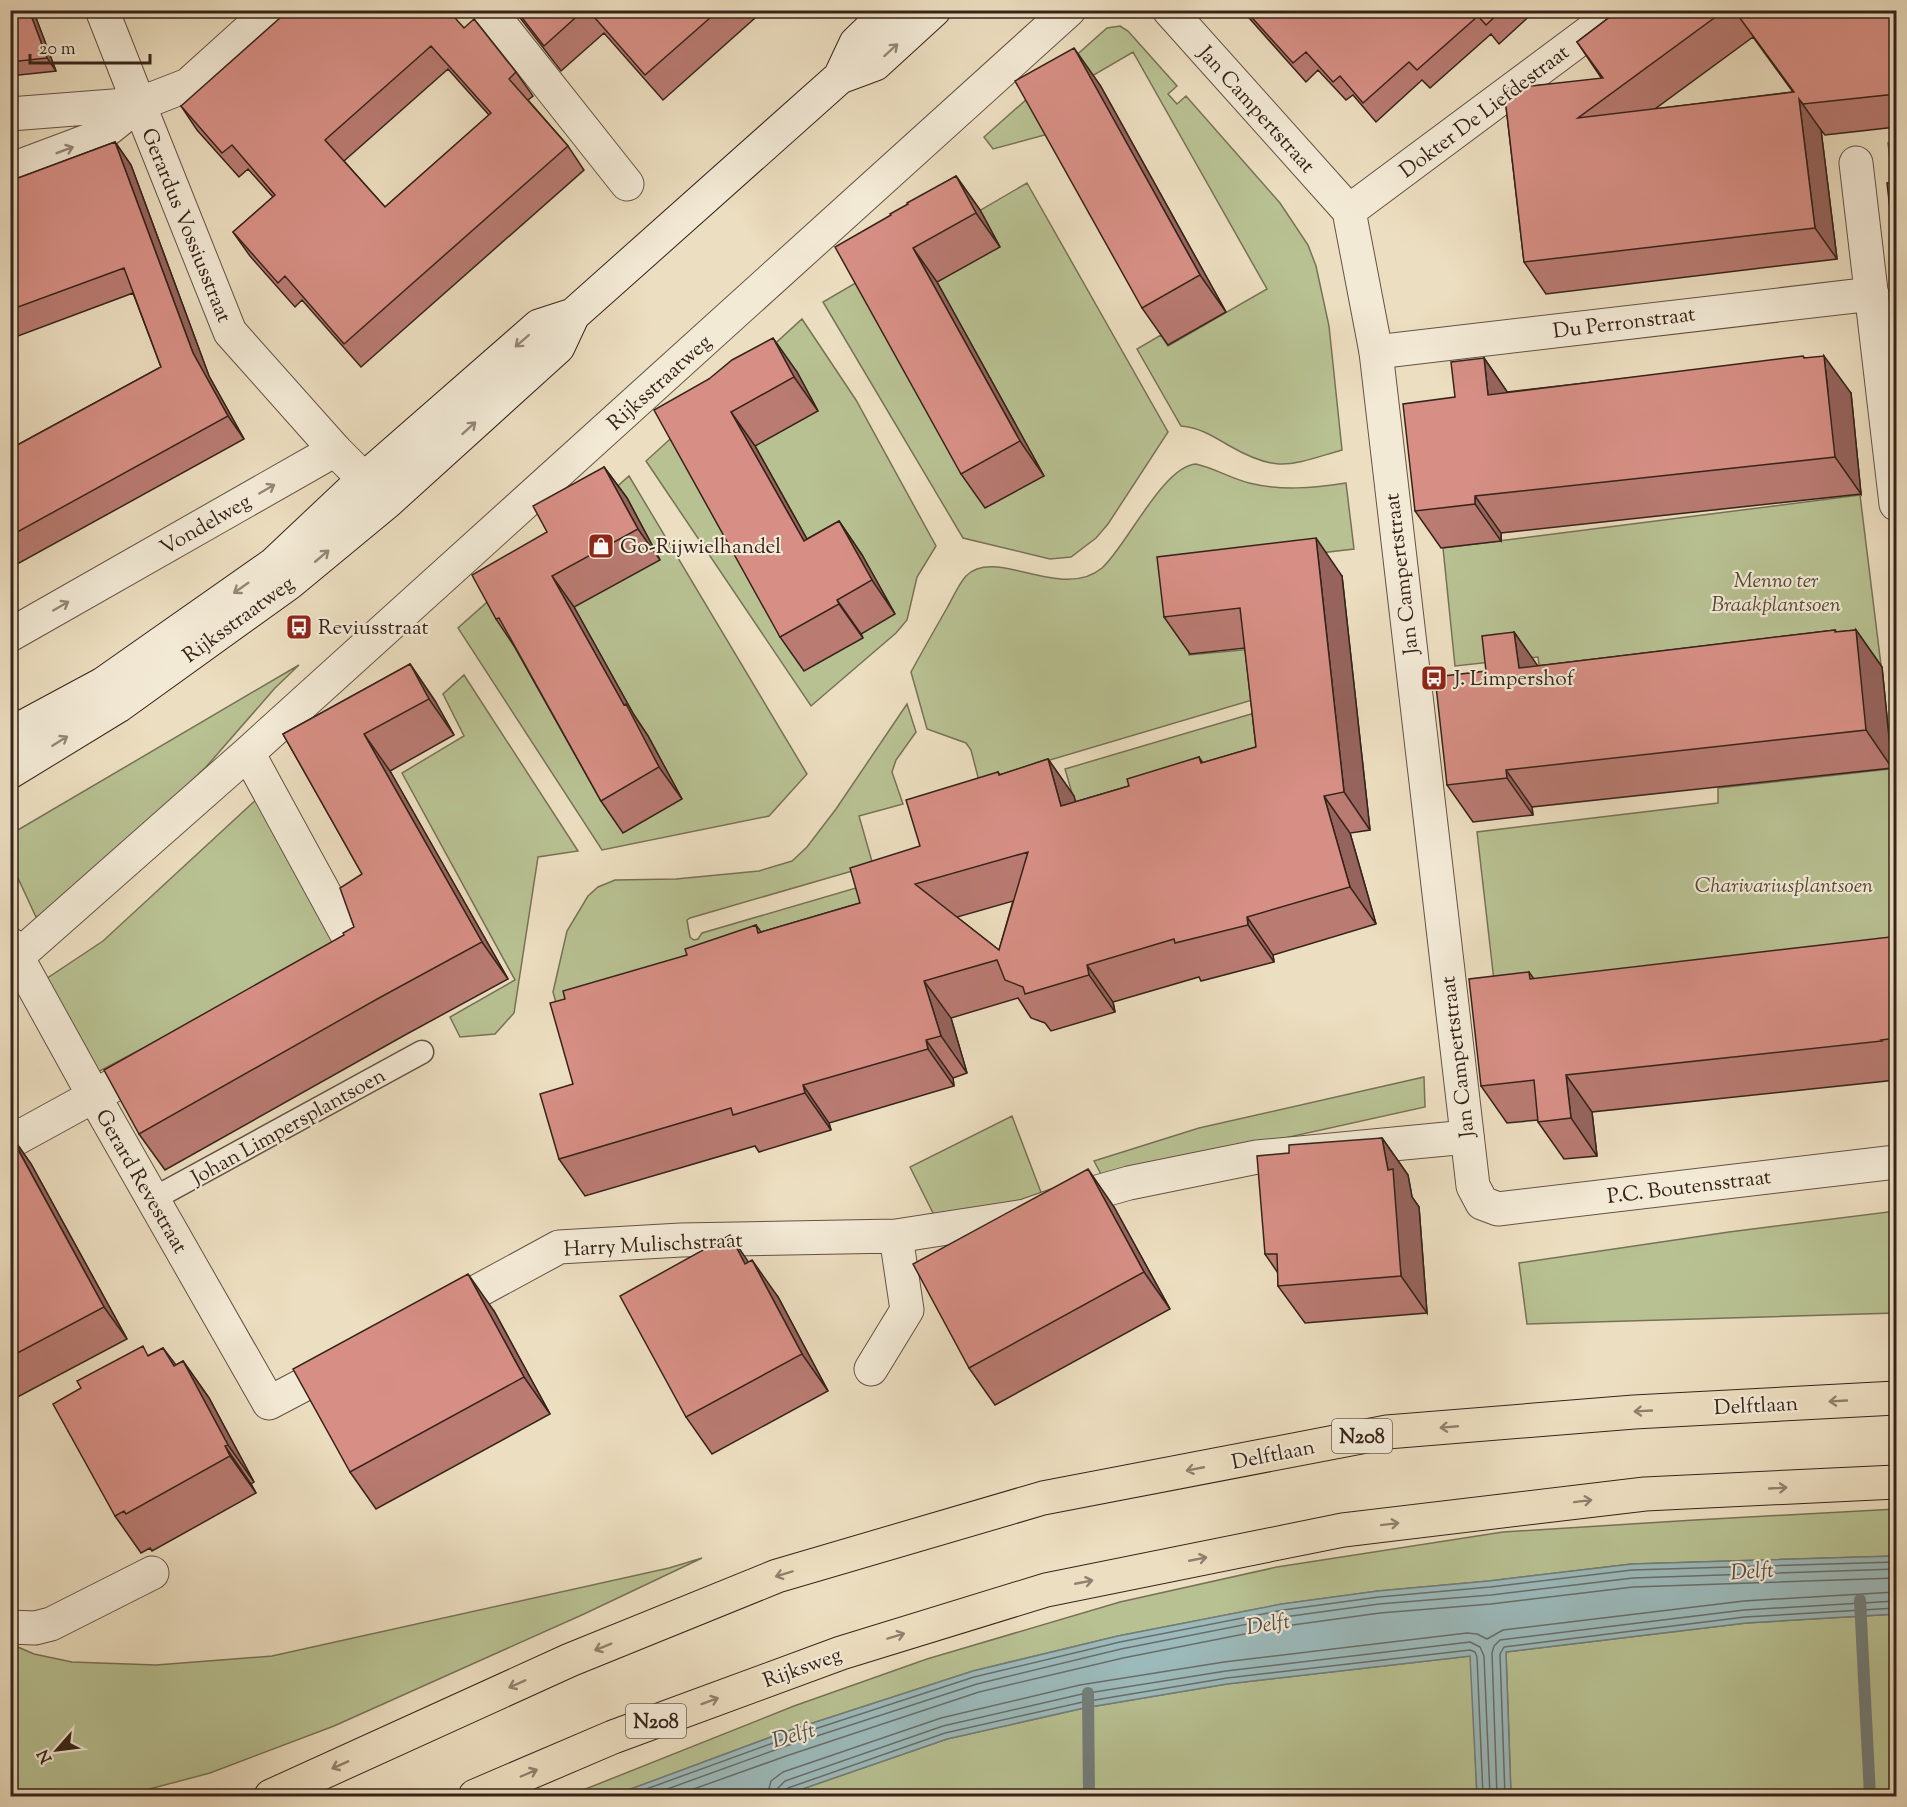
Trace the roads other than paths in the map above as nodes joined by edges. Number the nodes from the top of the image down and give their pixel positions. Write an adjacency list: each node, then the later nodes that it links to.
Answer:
1 (102, 10): 10 (street)
2 (271, 10): 10 (street)
3 (489, 10): 14 (street)
4 (890, 10): 9 (street, Rijksstraatweg)
5 (934, 10): 9 (street, Rijksstraatweg, one-way to 5)
6 (1069, 10): 25 (street, Rijksstraatweg)
7 (1169, 10): 15 (street, Jan Campertstraat)
8 (1619, 10): 15 (street, Dokter De Liefdestraat)
9 (840, 77): 17 (street, Rijksstraatweg)
10 (139, 104): 11 (street); 13 (street, one-way to 10); 19 (street, Gerardus Vossiusstraat)
11 (10, 114)
12 (1856, 163): 16 (street)
13 (10, 170)
14 (627, 184)
15 (1348, 211): 18 (street, Jan Campertstraat)
16 (1872, 294): 18 (street, Du Perronstraat); 22 (street)
17 (573, 315): 20 (street, Rijksstraatweg, one-way to 20); 21 (street, Rijksstraatweg, one-way to 17)
18 (1376, 352): 32 (street, Jan Campertstraat)
19 (335, 450): 20 (street); 23 (street, Vondelweg, one-way to 19)
20 (363, 480): 21 (street); 24 (street, Rijksstraatweg, one-way to 24)
21 (387, 502): 26 (street, Rijksstraatweg, one-way to 21)
22 (1896, 504)
23 (10, 635)
24 (10, 734)
25 (248, 753): 27 (street, Rijksstraatweg); 28 (street)
26 (10, 772)
27 (14, 951): 31 (street, Gerard Revestraat)
28 (316, 973)
29 (423, 1052): 35 (lane, Johan Limpersplantsoen)
30 (144, 1068): 31 (street)
31 (94, 1096): 33 (street); 35 (street, Gerard Revestraat)
32 (1467, 1137): 36 (street, Jan Campertstraat); 37 (street, Harry Mulischstraat)
33 (10, 1142)
34 (1896, 1162): 36 (street, P.C. Boutensstraat)
35 (153, 1199): 39 (street, Gerard Revestraat)
36 (1482, 1203)
37 (896, 1236): 38 (street, Harry Mulischstraat); 40 (street)
38 (414, 1325)
39 (373, 1347)
40 (871, 1370)
41 (1896, 1398): 45 (main road, Delftlaan / N208, one-way to 45)
42 (1896, 1482): 46 (main road, Rijksweg / N208, one-way to 42)
43 (152, 1573): 44 (street)
44 (10, 1628)
45 (271, 1797)
46 (475, 1797)

